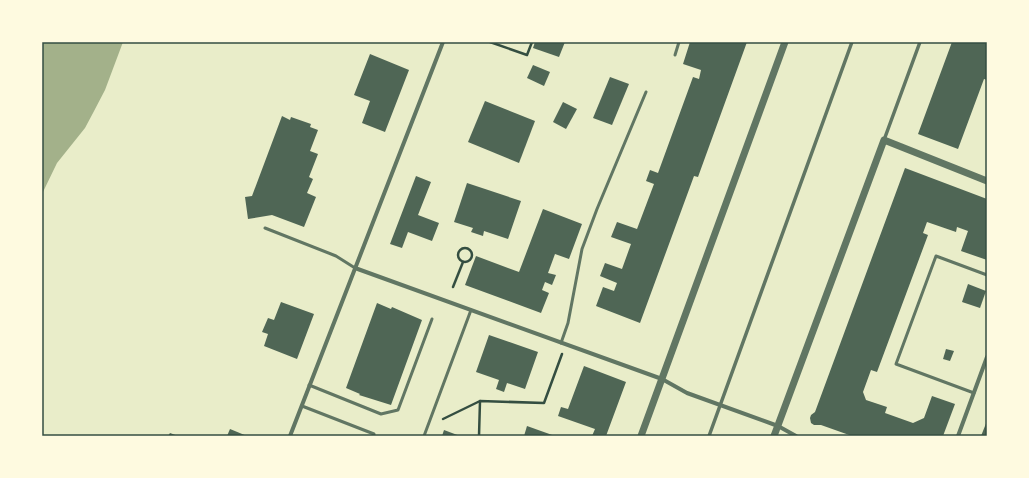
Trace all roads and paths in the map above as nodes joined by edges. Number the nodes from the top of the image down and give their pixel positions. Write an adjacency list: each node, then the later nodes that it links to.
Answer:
1 (443, 42): 14 (street)
2 (490, 42): 3 (path)
3 (532, 42)
4 (679, 42): 8 (lane)
5 (785, 42): 22 (street)
6 (852, 42): 26 (street)
7 (920, 42): 10 (street)
8 (675, 55)
9 (646, 92): 19 (lane)
10 (884, 140): 11 (street); 29 (street)
11 (987, 181)
12 (265, 228): 14 (lane)
13 (463, 262): 13 (path); 16 (path)
14 (355, 268): 17 (street); 23 (street)
15 (987, 275): 24 (lane)
16 (453, 287)
17 (471, 310): 19 (street); 28 (lane)
18 (432, 319): 23 (lane)
19 (561, 342): 20 (street)
20 (566, 344): 22 (street); 25 (path)
21 (987, 357): 24 (street)
22 (662, 379): 26 (street); 34 (street)
23 (309, 385): 27 (street)
24 (974, 393): 38 (street)
25 (480, 401): 28 (path); 33 (path)
26 (720, 405): 29 (street); 35 (street)
27 (302, 406): 30 (street); 31 (lane)
28 (428, 426): 32 (lane)
29 (778, 426): 36 (street); 37 (street)
30 (290, 436)
31 (374, 436)
32 (424, 436)
33 (479, 436)
34 (641, 436)
35 (709, 436)
36 (774, 436)
37 (796, 436)
38 (958, 436)

